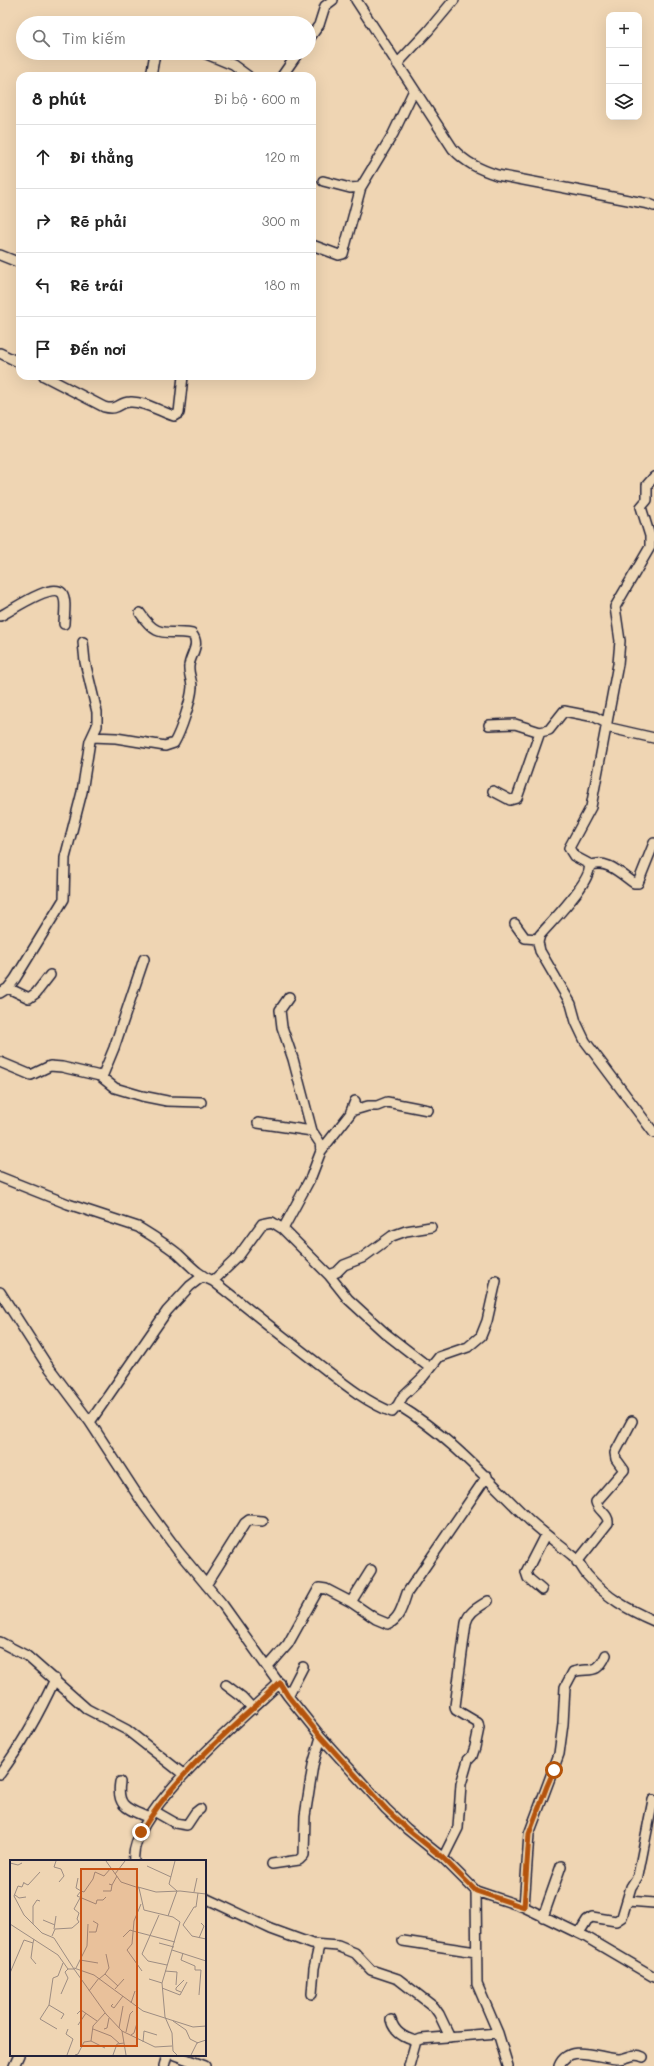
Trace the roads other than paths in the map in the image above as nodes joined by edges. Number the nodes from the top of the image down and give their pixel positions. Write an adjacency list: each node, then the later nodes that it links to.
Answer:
1 (333, 0): 4 (street)
2 (356, 0): 8 (street)
3 (454, 0): 8 (street)
4 (316, 29)
5 (153, 60): 9 (street)
6 (221, 60): 10 (street)
7 (293, 60): 11 (street)
8 (397, 64): 12 (street)
9 (151, 72)
10 (243, 72)
11 (285, 72)
12 (414, 90): 14 (street); 15 (street)
13 (323, 181): 14 (street)
14 (361, 186): 16 (street)
15 (654, 206)
16 (316, 246)
17 (0, 255): 18 (street)
18 (16, 261)
19 (0, 353): 20 (street)
20 (16, 361)
21 (52, 380): 22 (street)
22 (183, 380)
23 (654, 477): 29 (street)
24 (140, 613): 31 (street)
25 (0, 616): 26 (street)
26 (64, 624)
27 (83, 642): 31 (street)
28 (489, 725): 30 (street)
29 (606, 725): 30 (street); 32 (street); 35 (street)
30 (540, 732): 33 (street)
31 (92, 737): 40 (street)
32 (654, 738)
33 (493, 791)
34 (654, 843): 35 (street)
35 (590, 866): 37 (street)
36 (515, 924): 37 (street)
37 (538, 939): 50 (street)
38 (144, 959): 43 (street)
39 (50, 975): 40 (street)
40 (4, 990)
41 (289, 997): 49 (street)
42 (0, 1062): 43 (street)
43 (102, 1077): 45 (street)
44 (355, 1101): 47 (street)
45 (201, 1102)
46 (428, 1110): 47 (street)
47 (351, 1111): 51 (street)
48 (258, 1123): 49 (street)
49 (312, 1131): 51 (street)
50 (654, 1133)
51 (321, 1151): 54 (street)
52 (0, 1177): 56 (street)
53 (431, 1227): 55 (street)
54 (283, 1229): 55 (street); 57 (street)
55 (329, 1275): 60 (street)
56 (203, 1276): 57 (street); 63 (street)
57 (213, 1281): 61 (street)
58 (496, 1281): 60 (street)
59 (0, 1292): 63 (street)
60 (430, 1368): 61 (street)
61 (398, 1405): 64 (street)
62 (632, 1421): 67 (street)
63 (90, 1422): 69 (street)
64 (487, 1476): 66 (street); 72 (street)
65 (263, 1521): 69 (street)
66 (545, 1535): 67 (street); 70 (street)
67 (577, 1562): 73 (street)
68 (371, 1570): 72 (street)
69 (206, 1585): 76 (street)
70 (542, 1590)
71 (488, 1601): 90 (street)
72 (351, 1602): 76 (street)
73 (654, 1621)
74 (0, 1642): 78 (street)
75 (606, 1655): 98 (street)
76 (268, 1667): 79 (street)
77 (303, 1668): 81 (street)
78 (55, 1679): 84 (street); 85 (street)
79 (280, 1683): 81 (street); 82 (street)
80 (226, 1685): 82 (street)
81 (288, 1696): 83 (street)
82 (253, 1709): 85 (street)
83 (321, 1737): 90 (street); 92 (street)
84 (0, 1774)
85 (183, 1774): 89 (street)
86 (120, 1782): 89 (street)
87 (653, 1800): 96 (street)
88 (200, 1809): 89 (street)
89 (152, 1814): 91 (street)
90 (443, 1858): 94 (street)
91 (134, 1860)
92 (272, 1864)
93 (561, 1866): 99 (street)
94 (476, 1891): 98 (street); 103 (street)
95 (206, 1898): 102 (street)
96 (628, 1901): 97 (street); 100 (street)
97 (654, 1903)
98 (524, 1907): 99 (street)
99 (544, 1917): 100 (street)
100 (578, 1934): 104 (street)
101 (403, 1941): 103 (street)
102 (319, 1946): 105 (street); 108 (street)
103 (476, 1952): 107 (street)
104 (654, 1978)
105 (312, 1994)
106 (391, 2020): 109 (street)
107 (498, 2033): 108 (street); 119 (street)
108 (450, 2037): 109 (street)
109 (416, 2041): 118 (street)
110 (19, 2056): 115 (street)
111 (167, 2056): 116 (street)
112 (177, 2056): 114 (street)
113 (643, 2057): 120 (street)
114 (193, 2064): 117 (street)
115 (14, 2066)
116 (164, 2066)
117 (205, 2066)
118 (409, 2066)
119 (508, 2066)
120 (560, 2066)

